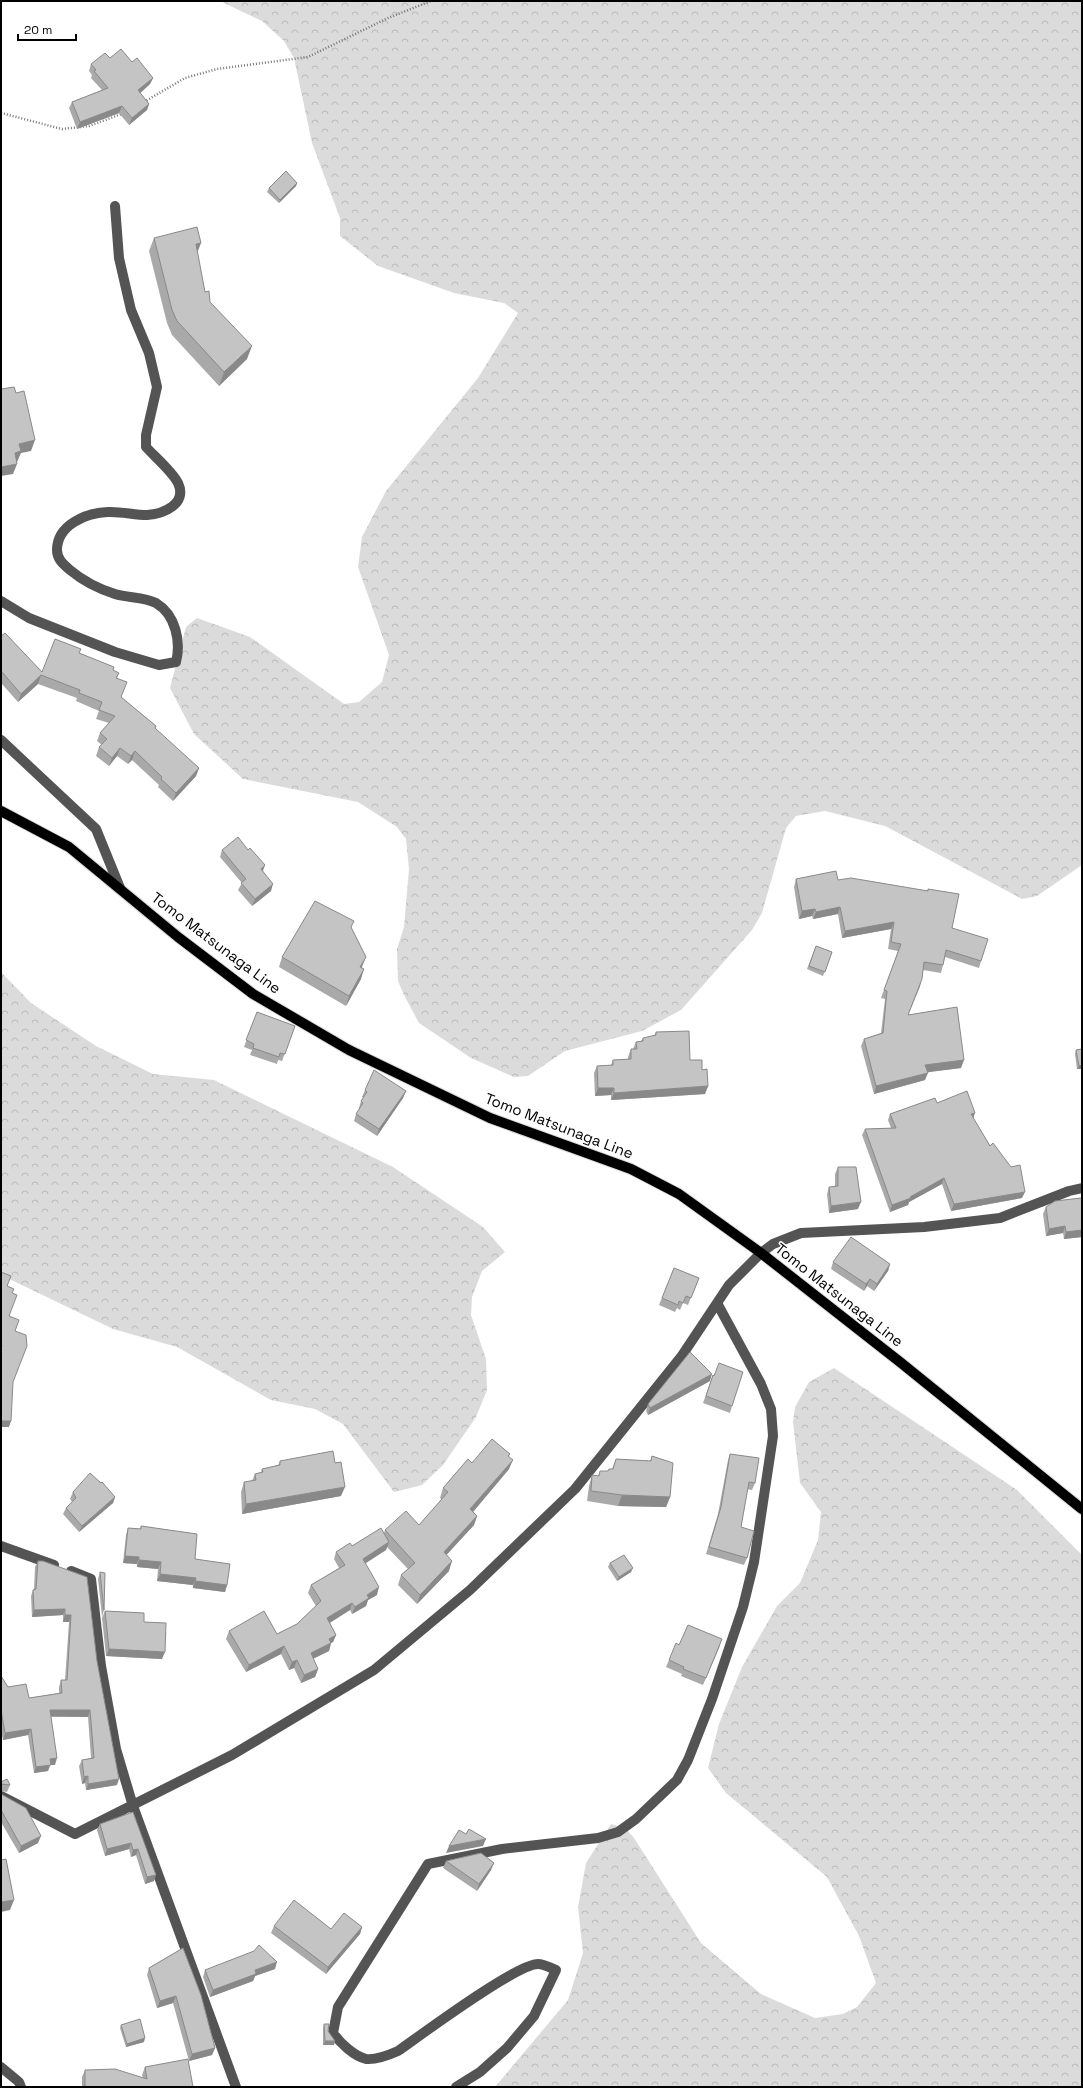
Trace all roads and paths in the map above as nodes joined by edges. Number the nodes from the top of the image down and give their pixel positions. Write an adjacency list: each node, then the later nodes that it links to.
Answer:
1 (430, 1): 2 (path)
2 (140, 104)
3 (127, 112): 4 (path)
4 (1, 113)
5 (115, 206): 6 (street)
6 (1, 601)
7 (1, 740): 9 (street)
8 (1, 811): 9 (main road, Tomo Matsunaga Line)
9 (120, 888): 11 (main road, Tomo Matsunaga Line)
10 (1082, 1188): 11 (street)
11 (761, 1253): 12 (street); 13 (main road, Tomo Matsunaga Line)
12 (716, 1303): 16 (street); 20 (street)
13 (1082, 1509)
14 (1, 1546): 16 (street)
15 (1, 1796): 16 (street)
16 (133, 1806): 19 (street)
17 (1, 2067): 18 (street)
18 (21, 2087)
19 (236, 2087)
20 (456, 2087)

